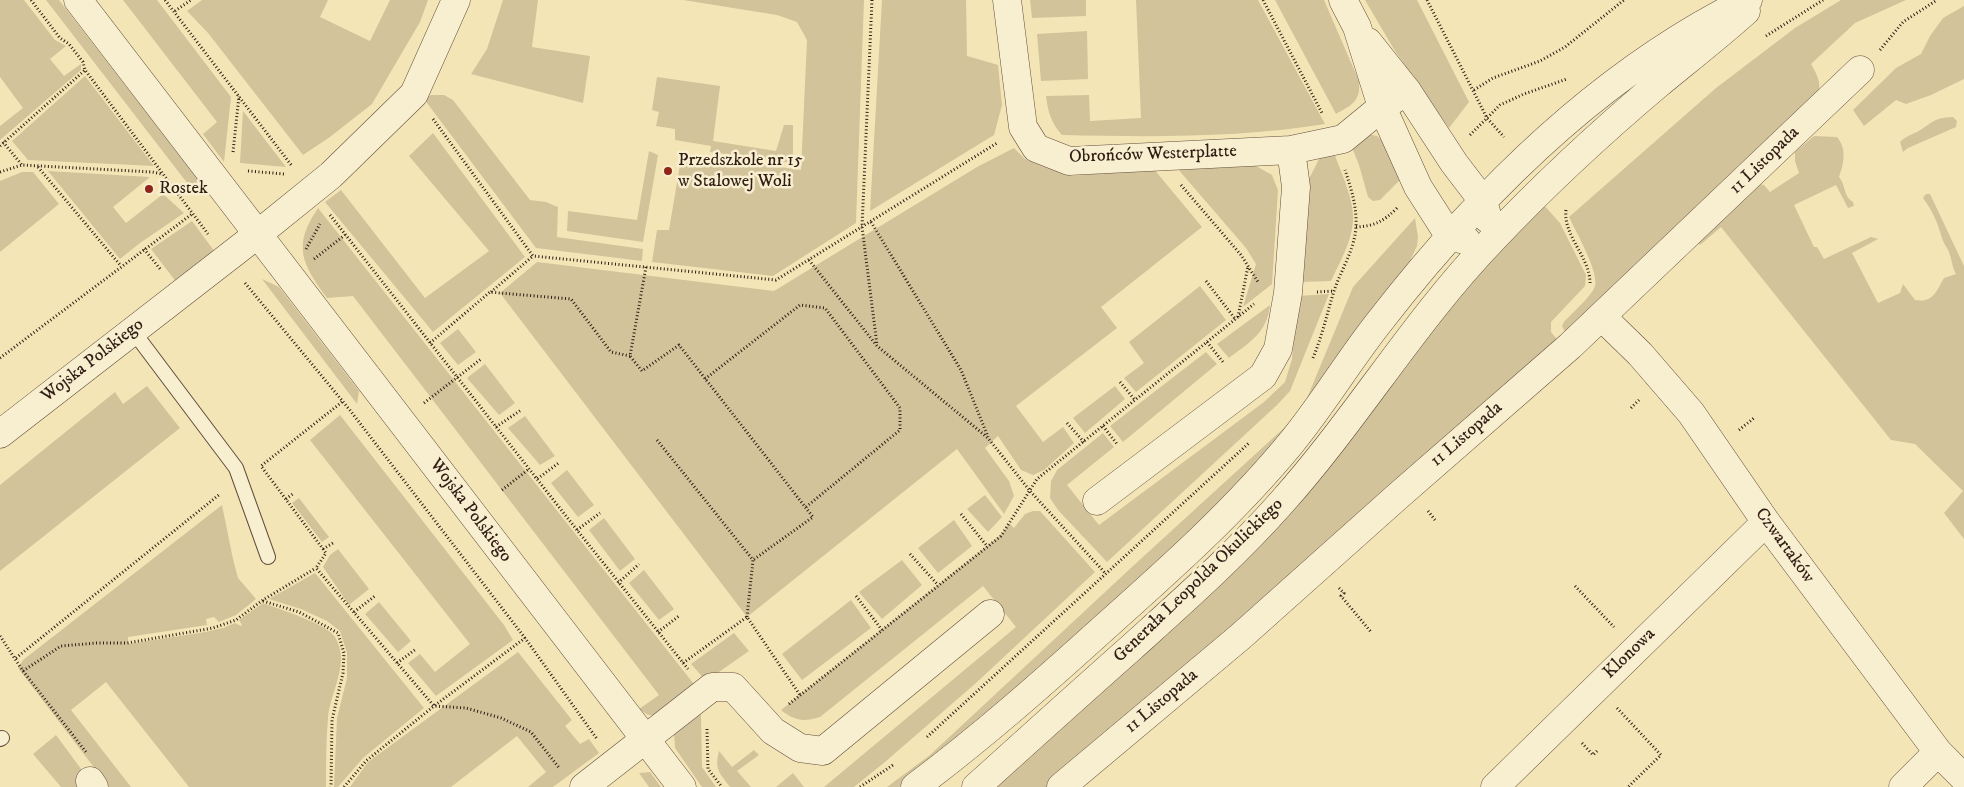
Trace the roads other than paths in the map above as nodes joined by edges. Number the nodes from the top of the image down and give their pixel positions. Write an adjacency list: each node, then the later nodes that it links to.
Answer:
1 (78, 0): 13 (street, Wojska Polskiego)
2 (456, 0): 13 (street)
3 (1007, 0): 11 (street, Obrońców Westerplatte)
4 (1342, 0): 7 (street)
5 (1748, 0): 12 (street)
6 (1758, 0): 15 (street)
7 (1357, 27): 9 (street); 10 (street)
8 (1860, 70): 16 (street, 11 Listopada)
9 (1407, 91): 10 (street, Obrońców Westerplatte); 12 (street)
10 (1382, 106): 11 (street, Obrońców Westerplatte); 14 (street)
11 (1291, 150): 19 (street)
12 (1483, 201): 14 (street); 15 (street)
13 (258, 234): 17 (street, Wojska Polskiego); 23 (street, Wojska Polskiego)
14 (1450, 237): 15 (street); 28 (street, Generała Leopolda Okulickiego)
15 (1490, 242): 29 (street, Generała Leopolda Okulickiego)
16 (1602, 317): 20 (street, Czwartaków); 30 (street, 11 Listopada)
17 (133, 331): 18 (street, Wojska Polskiego); 21 (lane)
18 (0, 434)
19 (1097, 500)
20 (1766, 522): 24 (street, Czwartaków); 31 (street, Klonowa)
21 (268, 557)
22 (990, 614): 23 (street)
23 (646, 740): 26 (street); 27 (street, Wojska Polskiego)
24 (1938, 752): 25 (street, Czwartaków); 32 (street)
25 (1964, 778)
26 (574, 780)
27 (682, 787)
28 (915, 787)
29 (976, 787)
30 (1061, 787)
31 (1495, 787)
32 (1903, 787)

